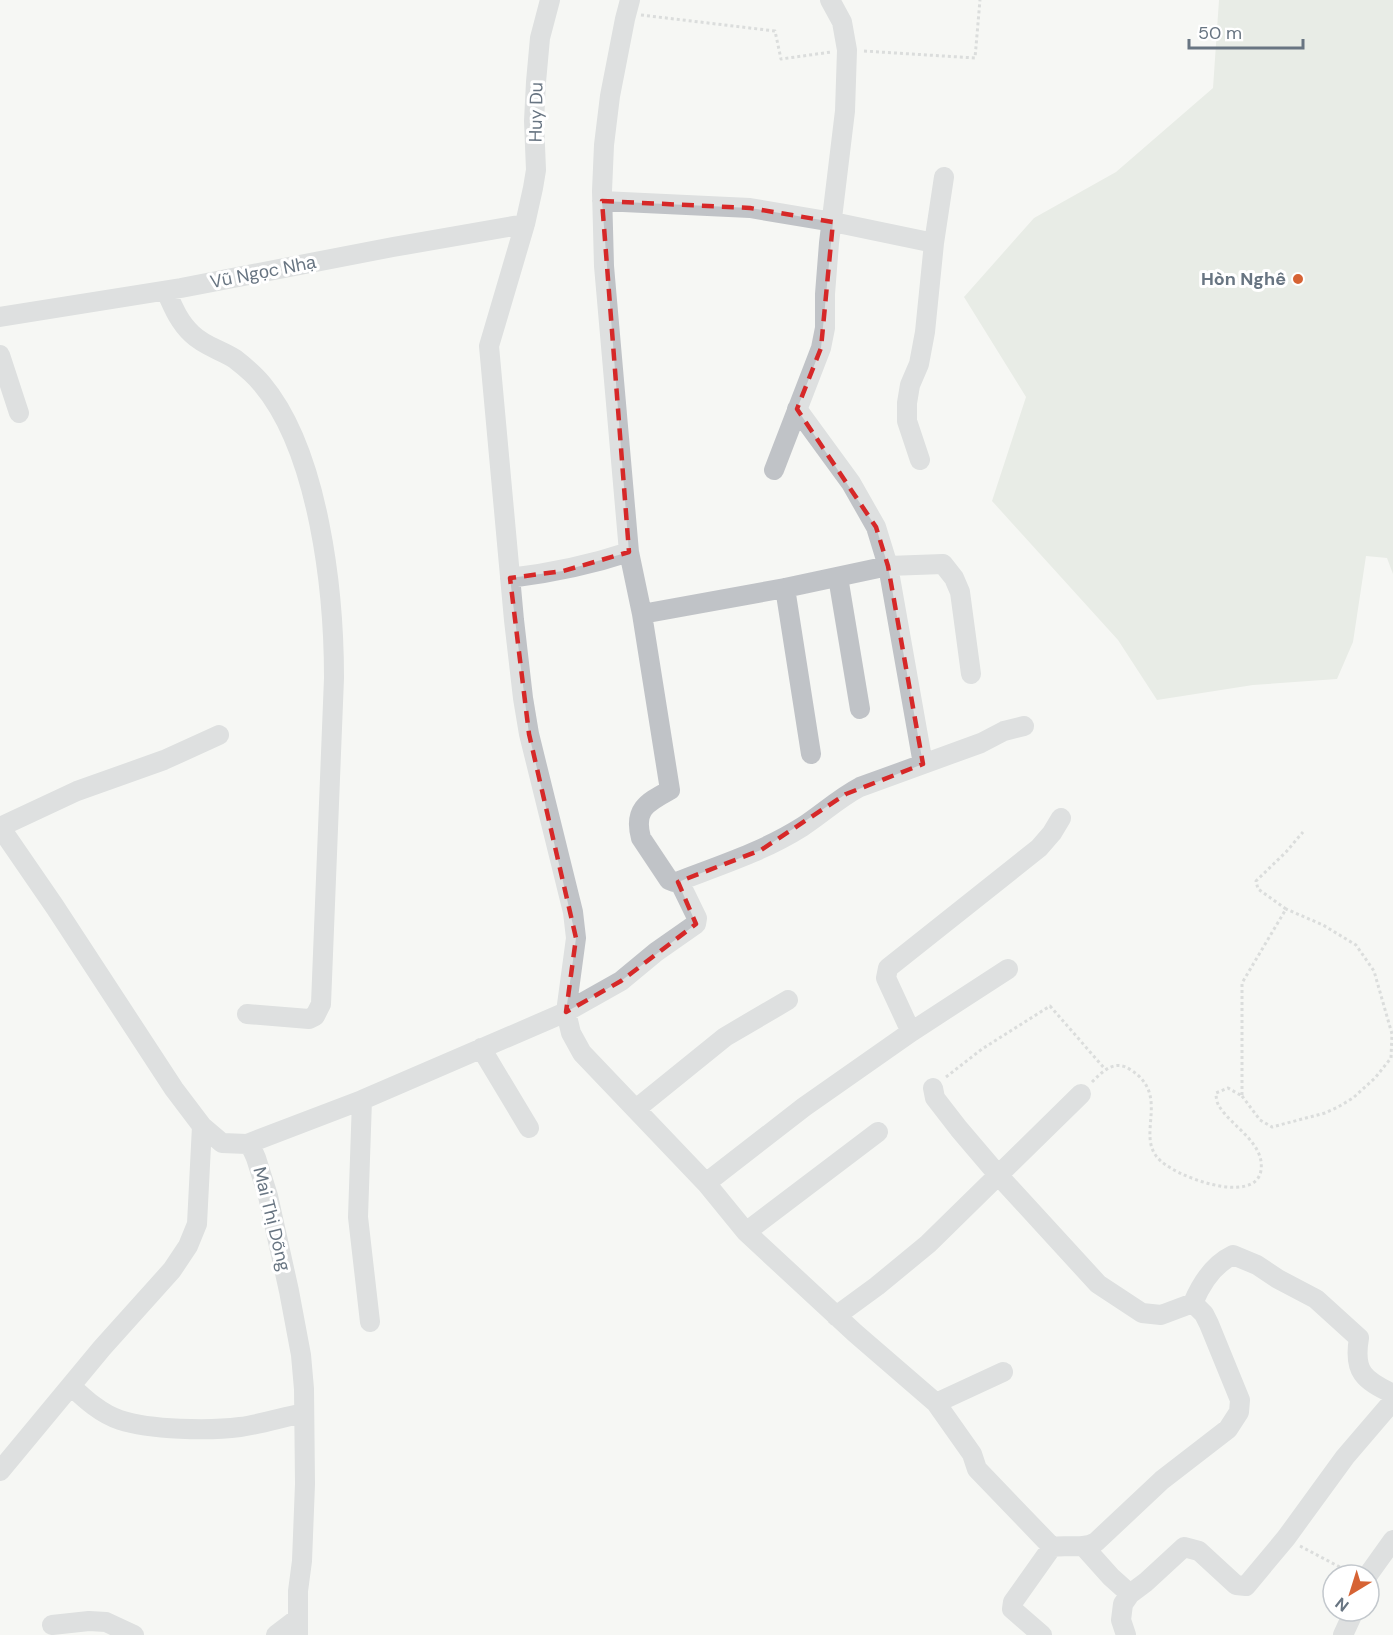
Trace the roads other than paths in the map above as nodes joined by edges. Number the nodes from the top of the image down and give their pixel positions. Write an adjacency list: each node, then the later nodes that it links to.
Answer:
1 (550, 0): 7 (street, Huy Du)
2 (830, 0): 6 (street)
3 (628, 7): 5 (street)
4 (944, 177): 8 (street)
5 (602, 201): 6 (street); 16 (street)
6 (833, 222): 8 (street); 12 (street)
7 (525, 224): 9 (street, Vũ Ngọc Nhạ); 19 (street, Huy Du)
8 (934, 243): 14 (street)
9 (166, 291): 10 (street, Vũ Ngọc Nhạ); 34 (street)
10 (0, 317)
11 (0, 355): 13 (street)
12 (797, 409): 15 (street); 17 (street)
13 (19, 413)
14 (920, 460)
15 (774, 470)
16 (629, 552): 19 (street); 21 (street)
17 (888, 566): 18 (street); 22 (street); 27 (street)
18 (838, 577): 20 (street); 23 (street)
19 (510, 578): 33 (street, Huy Du)
20 (785, 588): 21 (street); 26 (street)
21 (642, 614): 30 (street)
22 (971, 674)
23 (860, 709)
24 (1024, 726): 27 (street)
25 (219, 735): 29 (street)
26 (811, 754)
27 (924, 764): 30 (street)
28 (1061, 818): 35 (street)
29 (0, 827): 41 (street, Mai Thị Dõng)
30 (679, 881): 33 (street)
31 (1008, 969): 35 (street)
32 (788, 1000): 40 (street)
33 (566, 1012): 36 (street); 40 (street)
34 (248, 1014)
35 (911, 1032): 46 (street)
36 (482, 1048): 39 (street); 42 (street)
37 (933, 1088): 45 (street)
38 (1081, 1094): 45 (street)
39 (362, 1100): 44 (street); 50 (street)
40 (636, 1108): 46 (street)
41 (202, 1126): 44 (street, Mai Thị Dõng); 52 (street)
42 (529, 1128)
43 (878, 1132): 47 (street)
44 (247, 1144): 56 (street, Mai Thị Dõng)
45 (999, 1176): 48 (street); 49 (street)
46 (706, 1183): 47 (street)
47 (746, 1232): 49 (street)
48 (1192, 1303): 53 (street); 60 (street)
49 (836, 1316): 55 (street)
50 (370, 1322)
51 (1003, 1372): 55 (street)
52 (71, 1386): 56 (street); 57 (street)
53 (1393, 1394)
54 (1393, 1401): 62 (street)
55 (936, 1403): 59 (street)
56 (304, 1413): 64 (street, Mai Thị Dõng)
57 (0, 1471)
58 (1393, 1540): 61 (street)
59 (1052, 1547): 60 (street); 67 (street)
60 (1085, 1548): 62 (street)
61 (1377, 1563)
62 (1130, 1594): 68 (street)
63 (52, 1625): 65 (street)
64 (298, 1627): 66 (street)
65 (134, 1635)
66 (276, 1635)
67 (1042, 1635)
68 (1126, 1635)

